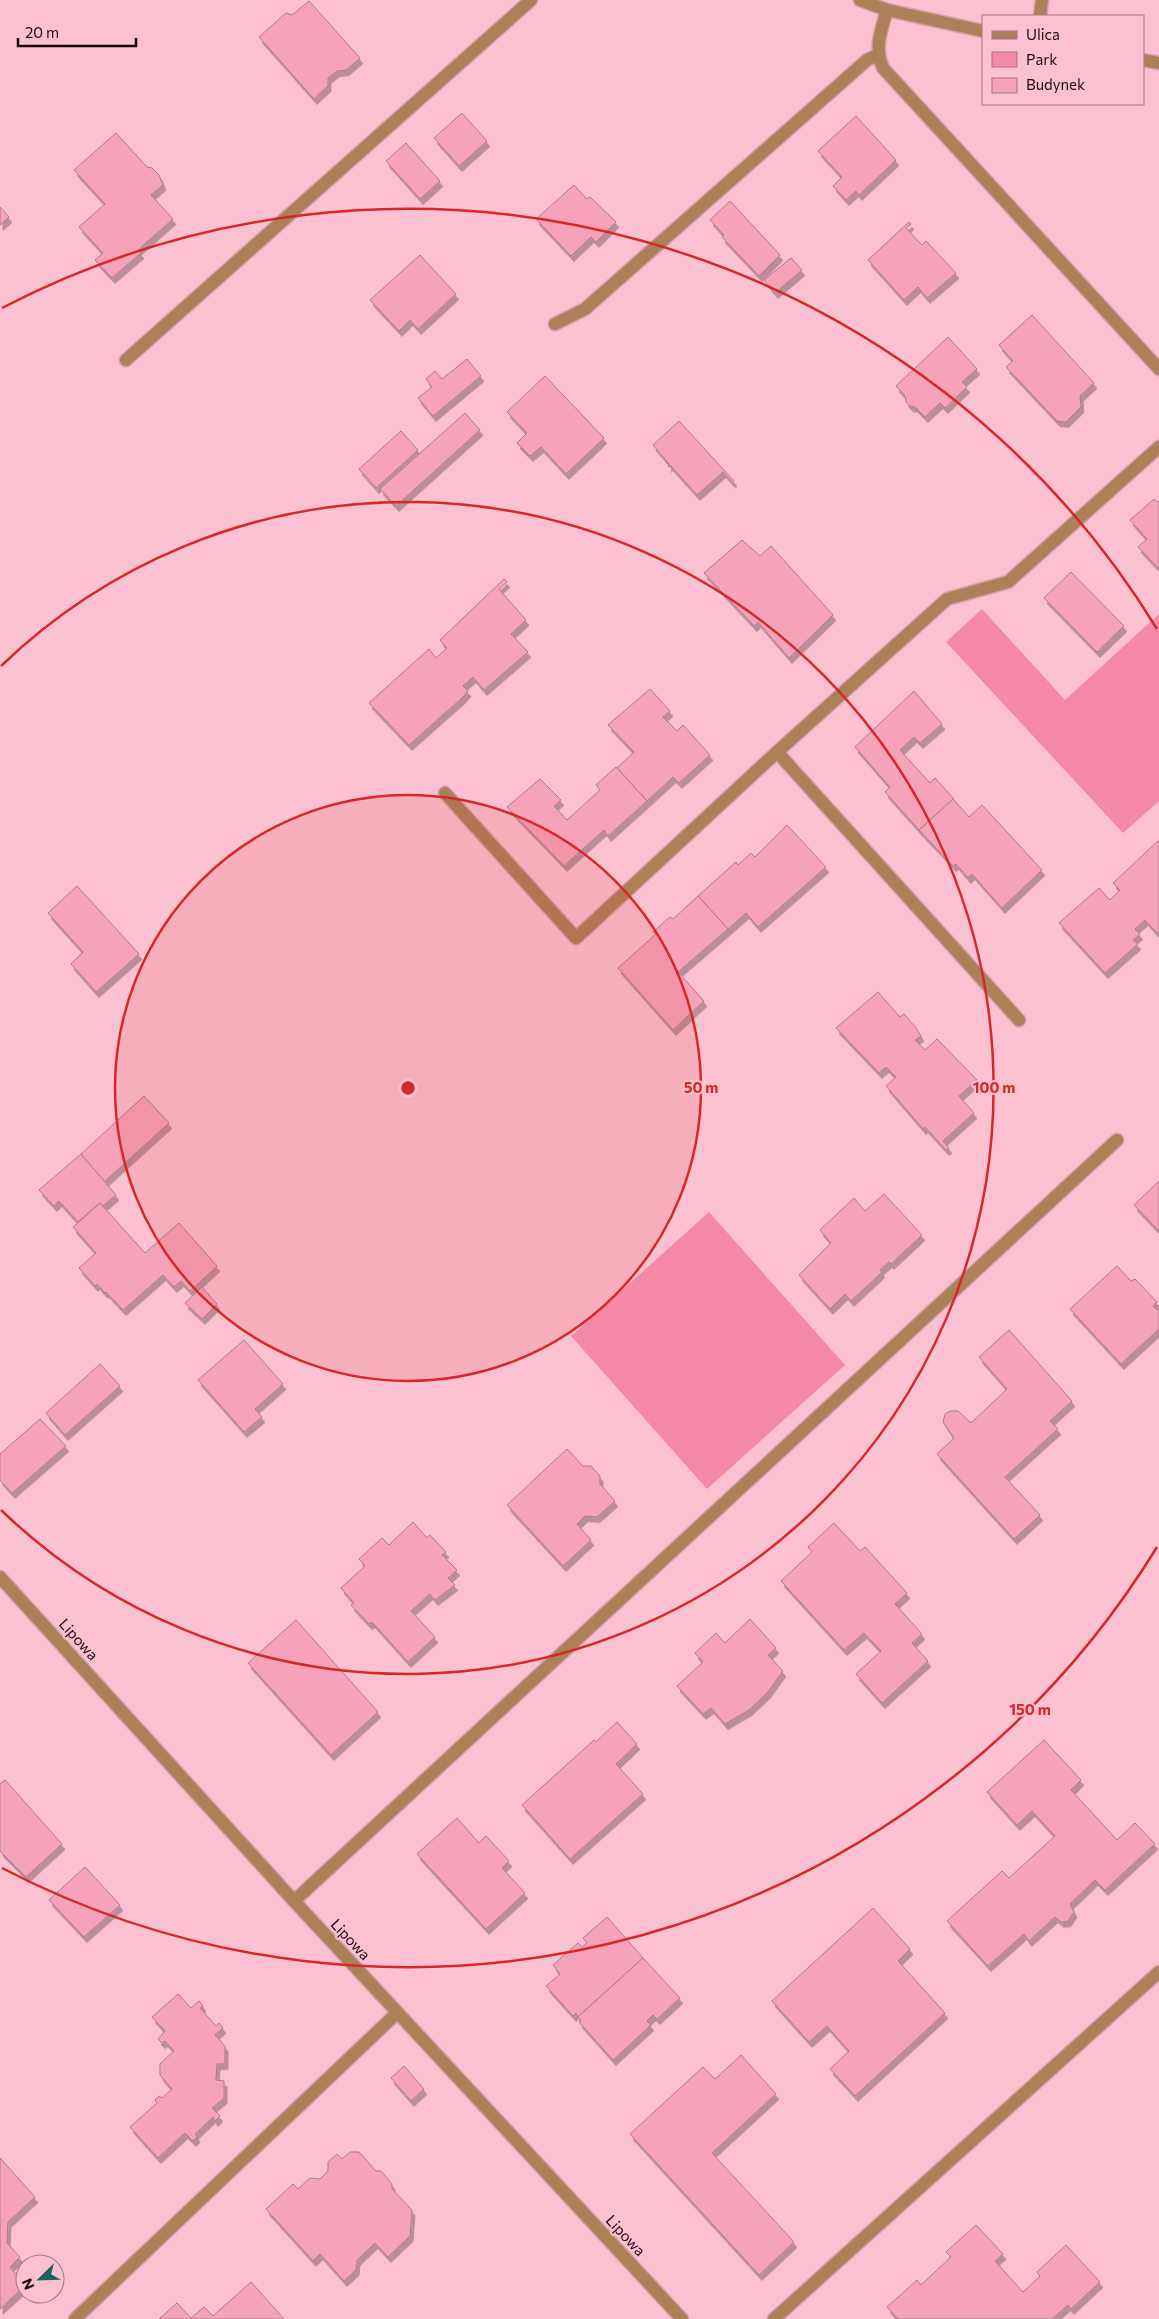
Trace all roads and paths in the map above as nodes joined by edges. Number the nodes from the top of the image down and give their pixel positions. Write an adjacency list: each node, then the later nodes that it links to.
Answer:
1 (531, 0): 11 (street)
2 (860, 0): 4 (street)
3 (1042, 0): 5 (street)
4 (887, 10): 6 (street); 7 (street)
5 (1040, 15)
6 (982, 31)
7 (878, 55): 10 (street); 12 (street)
8 (1144, 60): 9 (street)
9 (1159, 63)
10 (554, 324)
11 (126, 360)
12 (1159, 369)
13 (1159, 447): 14 (street)
14 (777, 752): 15 (street); 16 (street)
15 (446, 793)
16 (1019, 1020)
17 (1117, 1140): 19 (street)
18 (0, 1577): 19 (street, Lipowa)
19 (294, 1901): 21 (street, Lipowa)
20 (1159, 1972): 24 (street)
21 (397, 2013): 22 (street); 23 (street, Lipowa)
22 (75, 2319)
23 (682, 2319)
24 (774, 2319)

